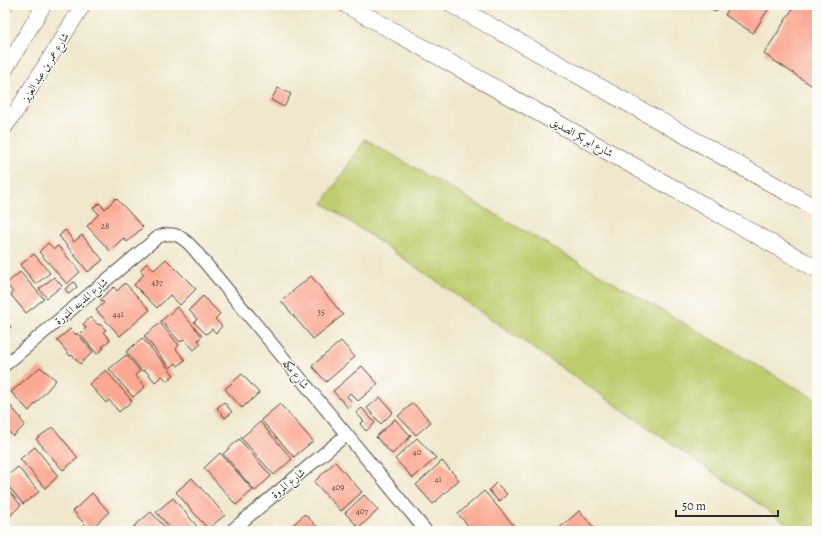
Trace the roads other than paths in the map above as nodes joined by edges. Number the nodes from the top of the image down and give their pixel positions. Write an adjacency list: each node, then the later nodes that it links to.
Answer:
1 (44, 5): 5 (street)
2 (83, 5): 6 (street, شارع عمر بن عبد العزيز)
3 (347, 5): 9 (main road, شارع ابو بكر الصديق)
4 (453, 5): 7 (main road)
5 (5, 70)
6 (5, 127)
7 (817, 209)
8 (158, 237): 10 (street, شارع المدينه المنورة); 11 (street, شارع مكه)
9 (817, 269)
10 (5, 365)
11 (346, 435): 12 (street, شارع المروة); 13 (street, شارع مكه)
12 (230, 531)
13 (426, 531)

